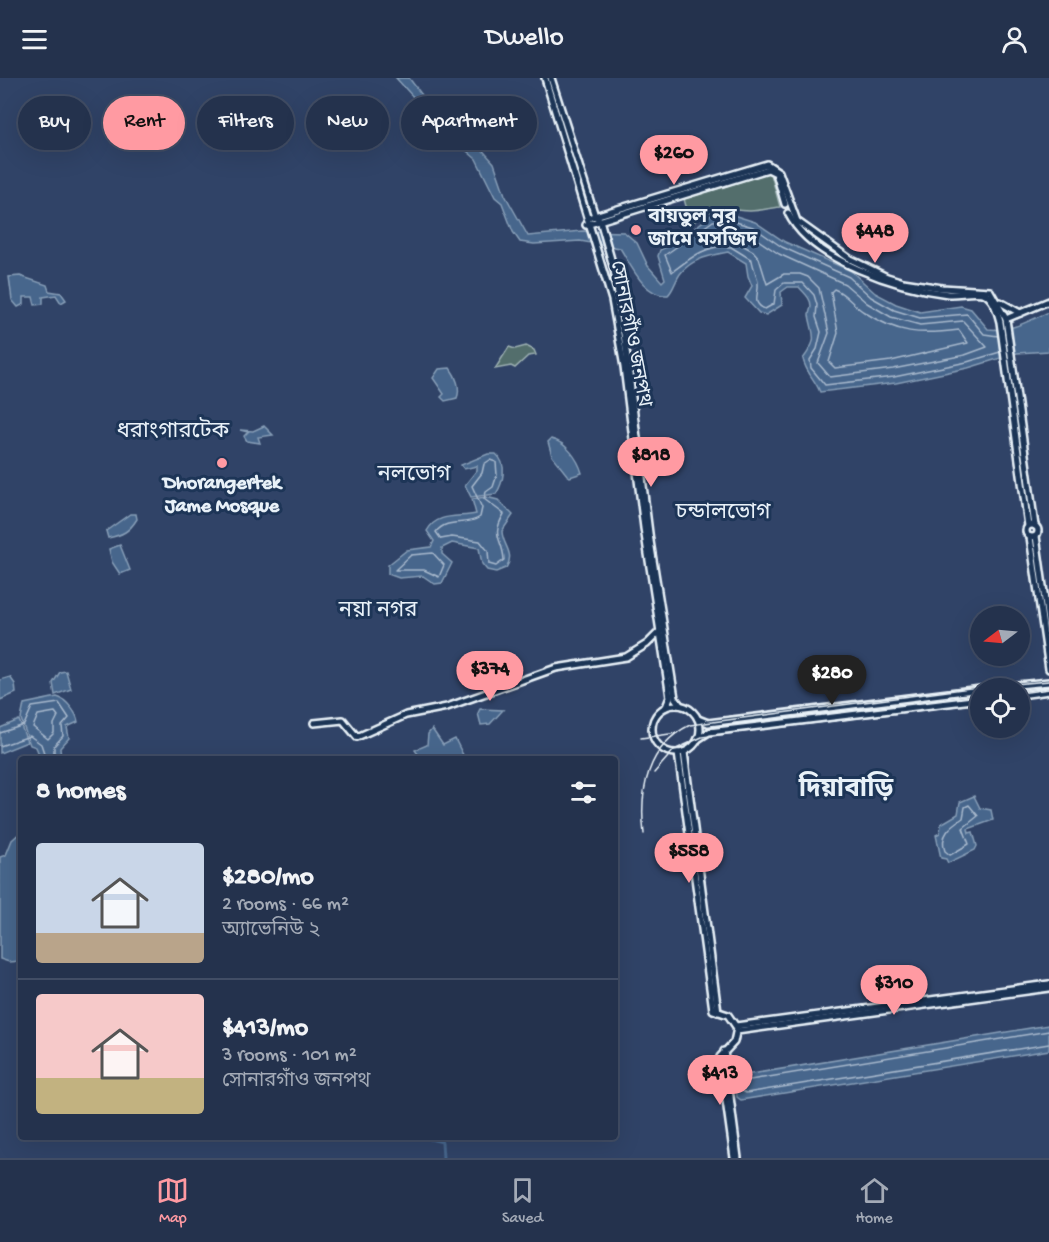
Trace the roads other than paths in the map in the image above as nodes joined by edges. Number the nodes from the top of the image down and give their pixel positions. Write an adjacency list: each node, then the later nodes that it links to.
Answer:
1 (545, 78): 5 (main road, সোনারগাঁও জনপথ)
2 (551, 78): 5 (main road, সোনারগাঁও জনপথ)
3 (770, 167): 4 (main road); 9 (main road); 12 (main road)
4 (727, 179): 5 (main road); 6 (main road)
5 (590, 222): 6 (main road); 8 (main road, সোনারগাঁও জনপথ)
6 (601, 223): 7 (main road, সোনারগাঁও জনপথ)
7 (614, 270): 8 (main road); 15 (main road, সোনারগাঁও জনপথ)
8 (603, 272): 15 (main road, সোনারগাঁও জনপথ)
9 (997, 300): 11 (main road); 12 (main road)
10 (1049, 301): 11 (main road)
11 (1020, 313): 12 (main road)
12 (1004, 321): 13 (main road)
13 (1032, 526): 14 (main road); 14 (main road)
14 (1033, 537): 16 (main road); 18 (main road)
15 (658, 607): 17 (main road, সোনারগাঁও জনপথ); 25 (main road, সোনারগাঁও জনপথ)
16 (1049, 629)
17 (659, 632): 26 (main road, সোনারগাঁও জনপথ); 28 (main road)
18 (1049, 669)
19 (1049, 682): 20 (main road)
20 (1030, 684)
21 (970, 690): 27 (main road)
22 (1049, 691): 23 (main road)
23 (1030, 694)
24 (970, 700): 29 (main road)
25 (680, 705): 26 (main road); 27 (main road)
26 (666, 707): 30 (main road, সোনারগাঁও জনপথ)
27 (698, 719): 29 (main road)
28 (314, 723)
29 (698, 739): 30 (main road)
30 (681, 753): 32 (main road)
31 (1049, 986): 32 (main road)
32 (739, 1028): 33 (main road)
33 (736, 1158)

